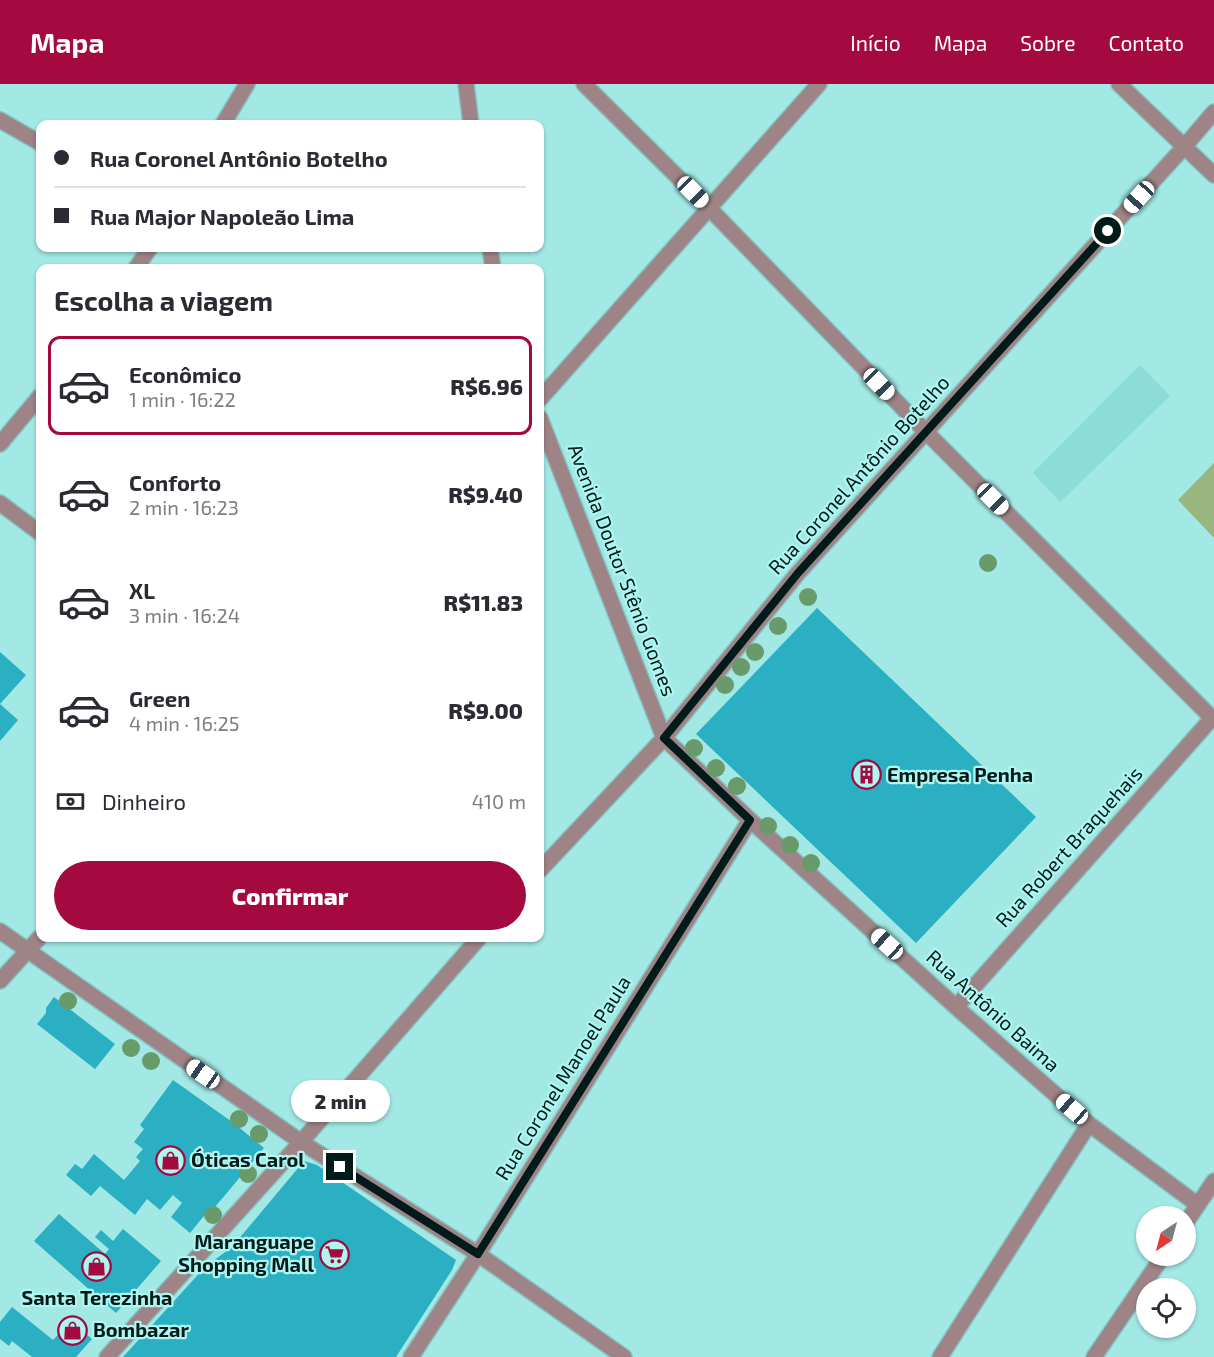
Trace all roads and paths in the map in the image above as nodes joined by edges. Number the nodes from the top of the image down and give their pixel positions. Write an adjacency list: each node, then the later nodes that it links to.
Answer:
1 (247, 84): 8 (street)
2 (466, 84): 9 (street)
3 (584, 84): 13 (street)
4 (819, 84): 13 (street)
5 (1119, 84): 11 (street)
6 (1214, 112): 11 (street, Rua Coronel Antônio Botelho)
7 (0, 120): 10 (street)
8 (225, 120)
9 (470, 120)
10 (36, 141)
11 (1184, 147): 12 (street); 17 (street, Rua Coronel Antônio Botelho)
12 (1214, 175)
13 (708, 208): 14 (street); 17 (street)
14 (544, 394)
15 (36, 401): 18 (street)
16 (544, 428): 22 (street, Avenida Doutor Stênio Gomes)
17 (926, 432): 21 (street); 22 (street, Rua Coronel Antônio Botelho)
18 (0, 444)
19 (0, 503): 20 (street)
20 (36, 530)
21 (1213, 718): 30 (street, Rua Robert Braquehais)
22 (664, 738): 23 (street, Rua Antônio Baima); 24 (street, Rua Coronel Antônio Botelho)
23 (750, 820): 30 (street, Rua Antônio Baima); 36 (street, Rua Coronel Manoel Paula)
24 (544, 866)
25 (0, 931): 28 (street)
26 (36, 942): 28 (street)
27 (476, 942): 32 (street)
28 (28, 951): 29 (street); 32 (street)
29 (0, 981)
30 (956, 1006): 31 (street, Rua Antônio Baima)
31 (1089, 1124): 34 (street, Rua Antônio Baima); 41 (street)
32 (301, 1142): 36 (street); 38 (street)
33 (1214, 1181): 34 (street)
34 (1198, 1205): 35 (street)
35 (1196, 1208)
36 (478, 1254): 39 (street, Rua Coronel Manoel Paula); 40 (street)
37 (1156, 1266): 42 (street)
38 (107, 1357)
39 (411, 1357)
40 (624, 1357)
41 (940, 1357)
42 (1094, 1357)

